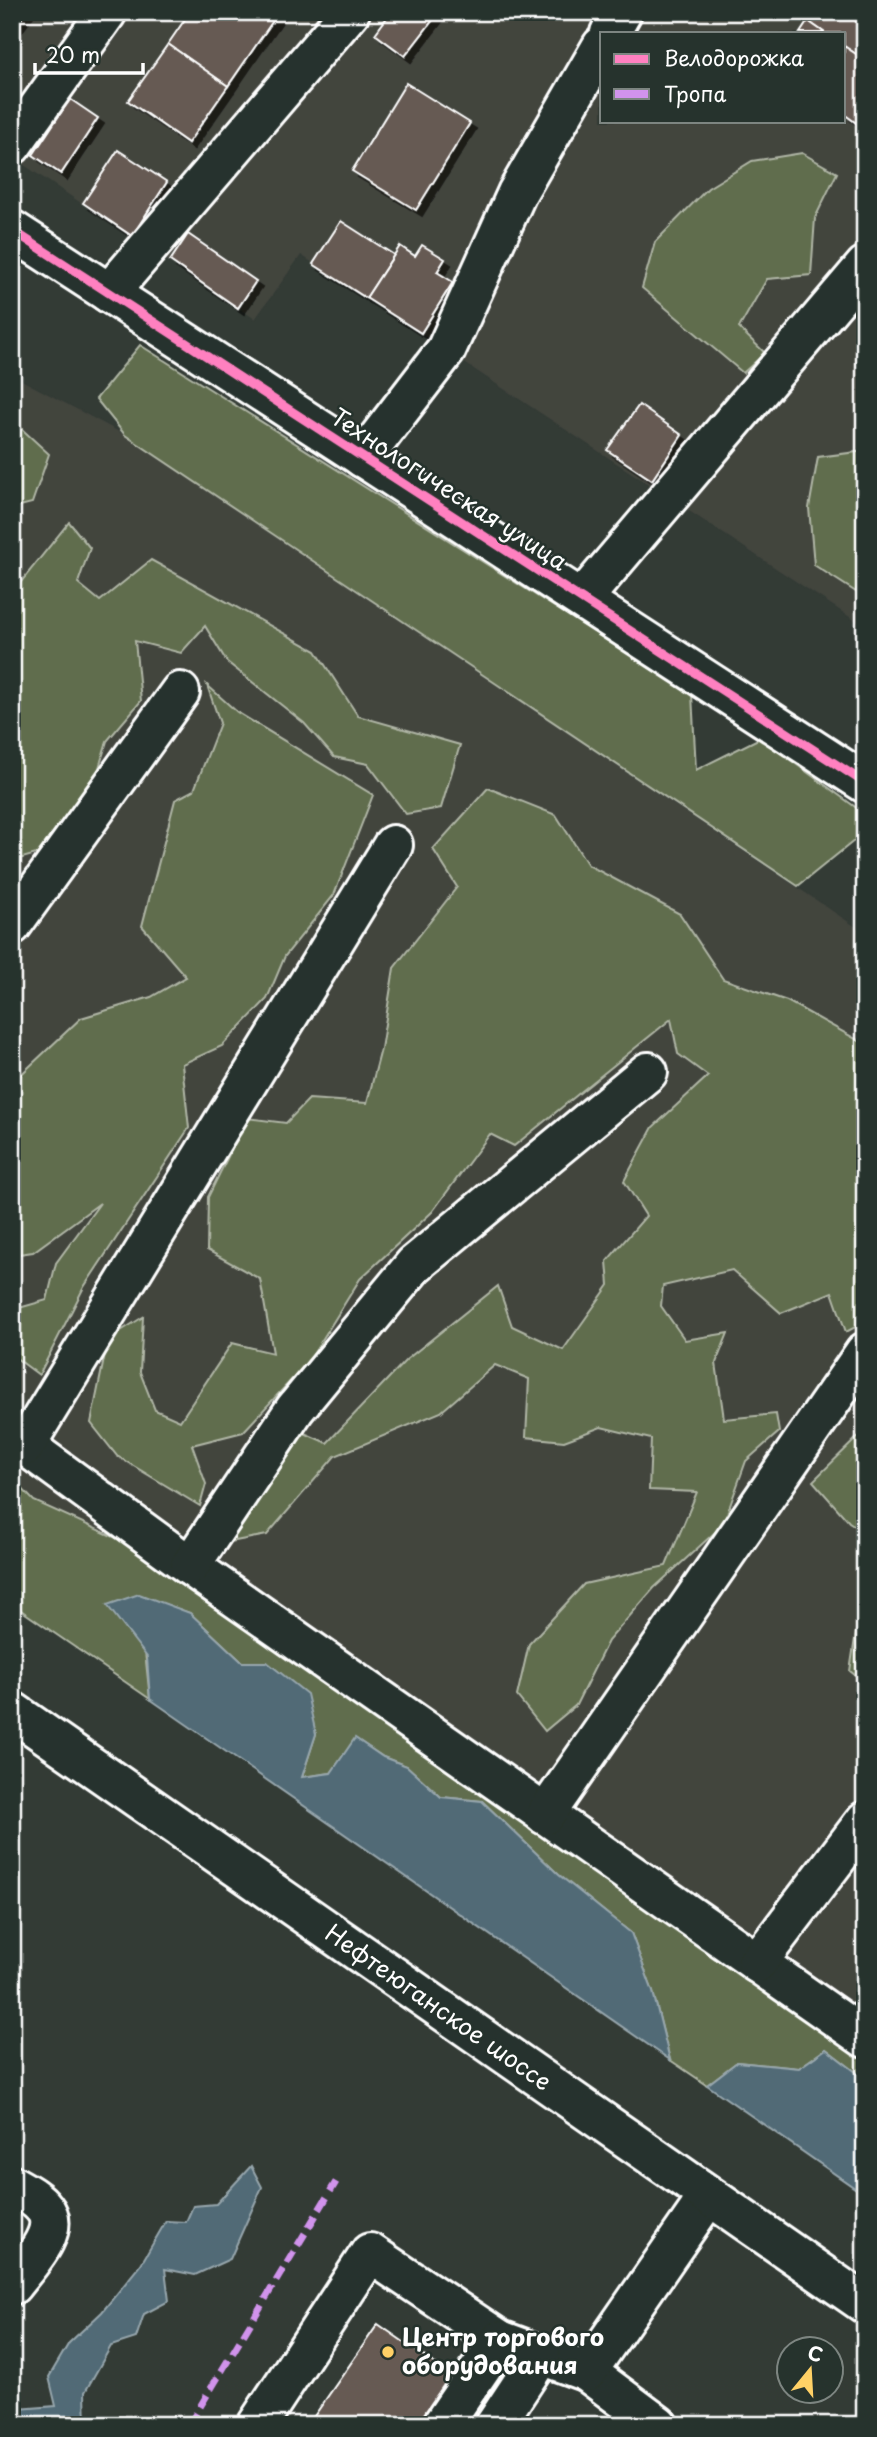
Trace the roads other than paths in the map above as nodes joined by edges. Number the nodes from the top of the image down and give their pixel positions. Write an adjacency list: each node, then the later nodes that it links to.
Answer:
1 (107, 12): 6 (main road)
2 (350, 12): 10 (main road)
3 (622, 12): 4 (main road)
4 (611, 32)
5 (600, 49): 11 (main road)
6 (25, 100): 7 (main road)
7 (12, 145)
8 (12, 230): 10 (main road, Технологическая улица)
9 (865, 266): 12 (main road)
10 (109, 293): 11 (main road, Технологическая улица)
11 (363, 458): 12 (main road, Технологическая улица)
12 (583, 598): 14 (main road, Технологическая улица)
13 (180, 692): 16 (main road)
14 (865, 783)
15 (393, 845): 19 (main road)
16 (12, 925)
17 (648, 1072): 20 (main road)
18 (865, 1352): 22 (main road)
19 (19, 1441): 20 (main road)
20 (190, 1566): 22 (main road)
21 (15, 1718): 27 (main road, Нефтеюганское шоссе)
22 (545, 1815): 24 (main road)
23 (865, 1821): 24 (main road)
24 (757, 1963): 25 (main road)
25 (865, 2038)
26 (12, 2185): 28 (main road)
27 (708, 2197): 29 (main road, Нефтеюганское шоссе); 32 (main road)
28 (12, 2285)
29 (865, 2304)
30 (500, 2340): 31 (main road); 33 (main road); 34 (main road)
31 (541, 2355): 32 (main road); 35 (main road)
32 (587, 2372): 36 (main road)
33 (257, 2425)
34 (442, 2425)
35 (495, 2425)
36 (658, 2425)

